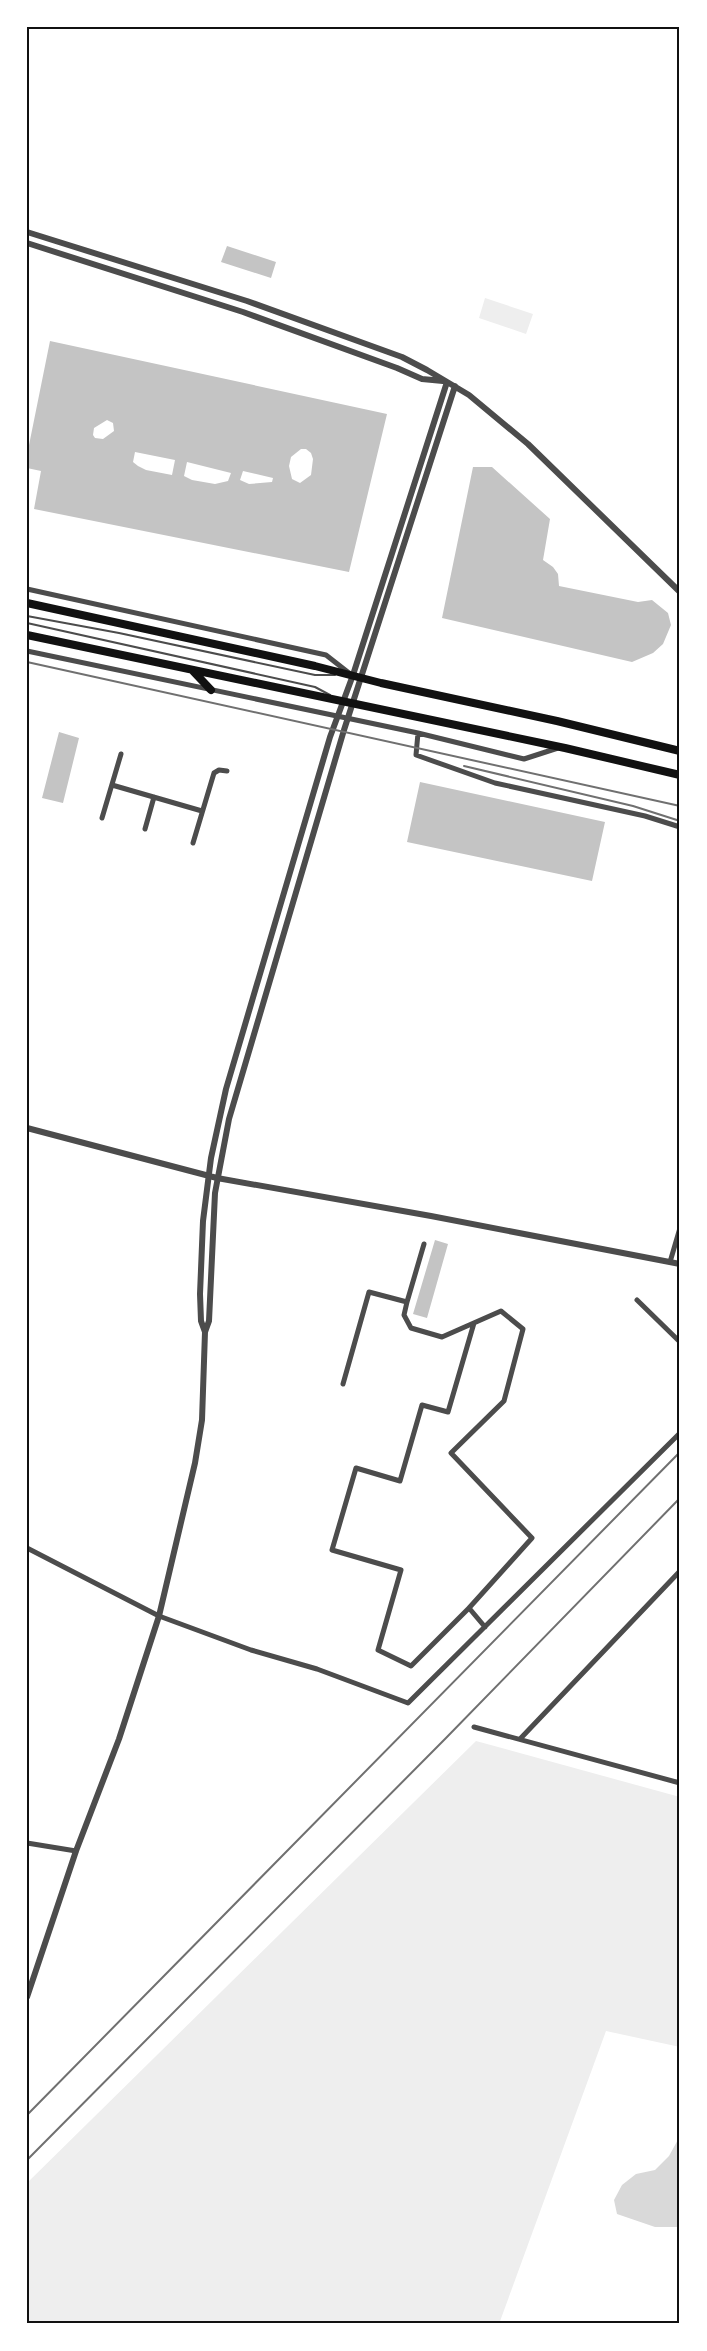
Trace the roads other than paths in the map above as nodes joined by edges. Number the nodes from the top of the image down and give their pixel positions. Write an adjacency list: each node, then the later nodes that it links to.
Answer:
1 (27, 232): 3 (street)
2 (27, 243): 3 (street)
3 (447, 382): 4 (street); 13 (street)
4 (455, 386): 6 (street); 13 (street)
5 (27, 589): 13 (street)
6 (680, 592)
7 (27, 603): 13 (main road)
8 (27, 616): 13 (lane)
9 (27, 623): 15 (lane)
10 (27, 635): 12 (main road)
11 (27, 651): 14 (street)
12 (192, 671): 14 (main road); 15 (main road)
13 (357, 677): 15 (street); 16 (street); 21 (main road)
14 (211, 690): 17 (street)
15 (342, 701): 16 (main road); 17 (street)
16 (352, 703): 18 (street); 20 (main road)
17 (336, 716): 18 (street); 33 (street)
18 (347, 718): 19 (street); 34 (street)
19 (418, 733): 20 (street); 29 (street)
20 (559, 747): 24 (main road)
21 (680, 751)
22 (121, 754): 25 (street)
23 (227, 771): 27 (street)
24 (680, 775)
25 (112, 785): 26 (street); 28 (street)
26 (154, 797): 27 (street); 30 (street)
27 (202, 811): 31 (street)
28 (102, 818)
29 (680, 827)
30 (145, 829)
31 (193, 843)
32 (27, 1128): 33 (street)
33 (209, 1176): 34 (street); 42 (street)
34 (217, 1178): 37 (street); 42 (street)
35 (680, 1228): 37 (street)
36 (424, 1244): 40 (street)
37 (670, 1262): 38 (street)
38 (680, 1264)
39 (637, 1300): 43 (street)
40 (407, 1302): 41 (street); 44 (street)
41 (474, 1323): 48 (street); 48 (street)
42 (205, 1332): 49 (street)
43 (680, 1342)
44 (343, 1384)
45 (680, 1433): 50 (street)
46 (27, 1548): 49 (street)
47 (680, 1571): 52 (street)
48 (469, 1608): 50 (street)
49 (159, 1616): 50 (street); 55 (street)
50 (485, 1627)
51 (474, 1727): 52 (street)
52 (519, 1739): 53 (street)
53 (680, 1783)
54 (27, 1843): 55 (street)
55 (76, 1851): 56 (street)
56 (27, 1997)

